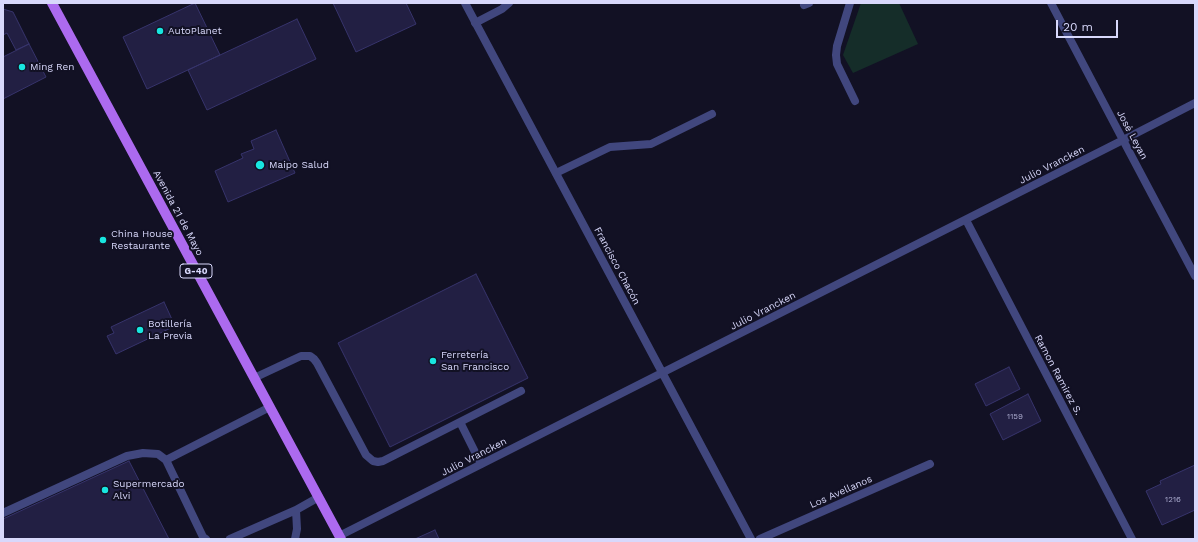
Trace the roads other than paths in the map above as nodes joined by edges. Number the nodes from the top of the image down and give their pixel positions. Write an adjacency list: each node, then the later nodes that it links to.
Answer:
1 (52, 3): 15 (main road, Avenida 21 de Mayo / G-40)
2 (465, 3): 6 (street, Francisco Chacón)
3 (509, 3): 6 (street)
4 (850, 3): 7 (street)
5 (1052, 3): 10 (street, José Leyan)
6 (475, 23): 11 (street, Francisco Chacón)
7 (855, 101)
8 (1195, 103): 10 (street, Julio Vrancken)
9 (712, 114): 11 (street)
10 (1123, 140): 12 (street, Julio Vrancken); 13 (street, José Leyan)
11 (556, 173): 14 (street, Francisco Chacón)
12 (966, 220): 14 (street, Julio Vrancken); 31 (street, Ramon Ramirez S.)
13 (1195, 276)
14 (662, 372): 20 (street, Julio Vrancken); 29 (street, Francisco Chacón)
15 (254, 378): 17 (main road, Avenida 21 de Mayo / G-40); 18 (street)
16 (521, 391): 18 (street)
17 (270, 407): 19 (street); 22 (main road, Avenida 21 de Mayo / G-40)
18 (460, 422): 20 (street)
19 (166, 460): 24 (street); 26 (street)
20 (481, 464): 25 (street, Julio Vrancken)
21 (930, 464): 30 (street, Los Avellanos)
22 (319, 497): 23 (street); 25 (main road, Avenida 21 de Mayo / G-40)
23 (296, 510): 27 (street); 28 (street)
24 (3, 513)
25 (340, 537)
26 (206, 539)
27 (230, 539)
28 (295, 539)
29 (751, 539)
30 (760, 539)
31 (1132, 539)

